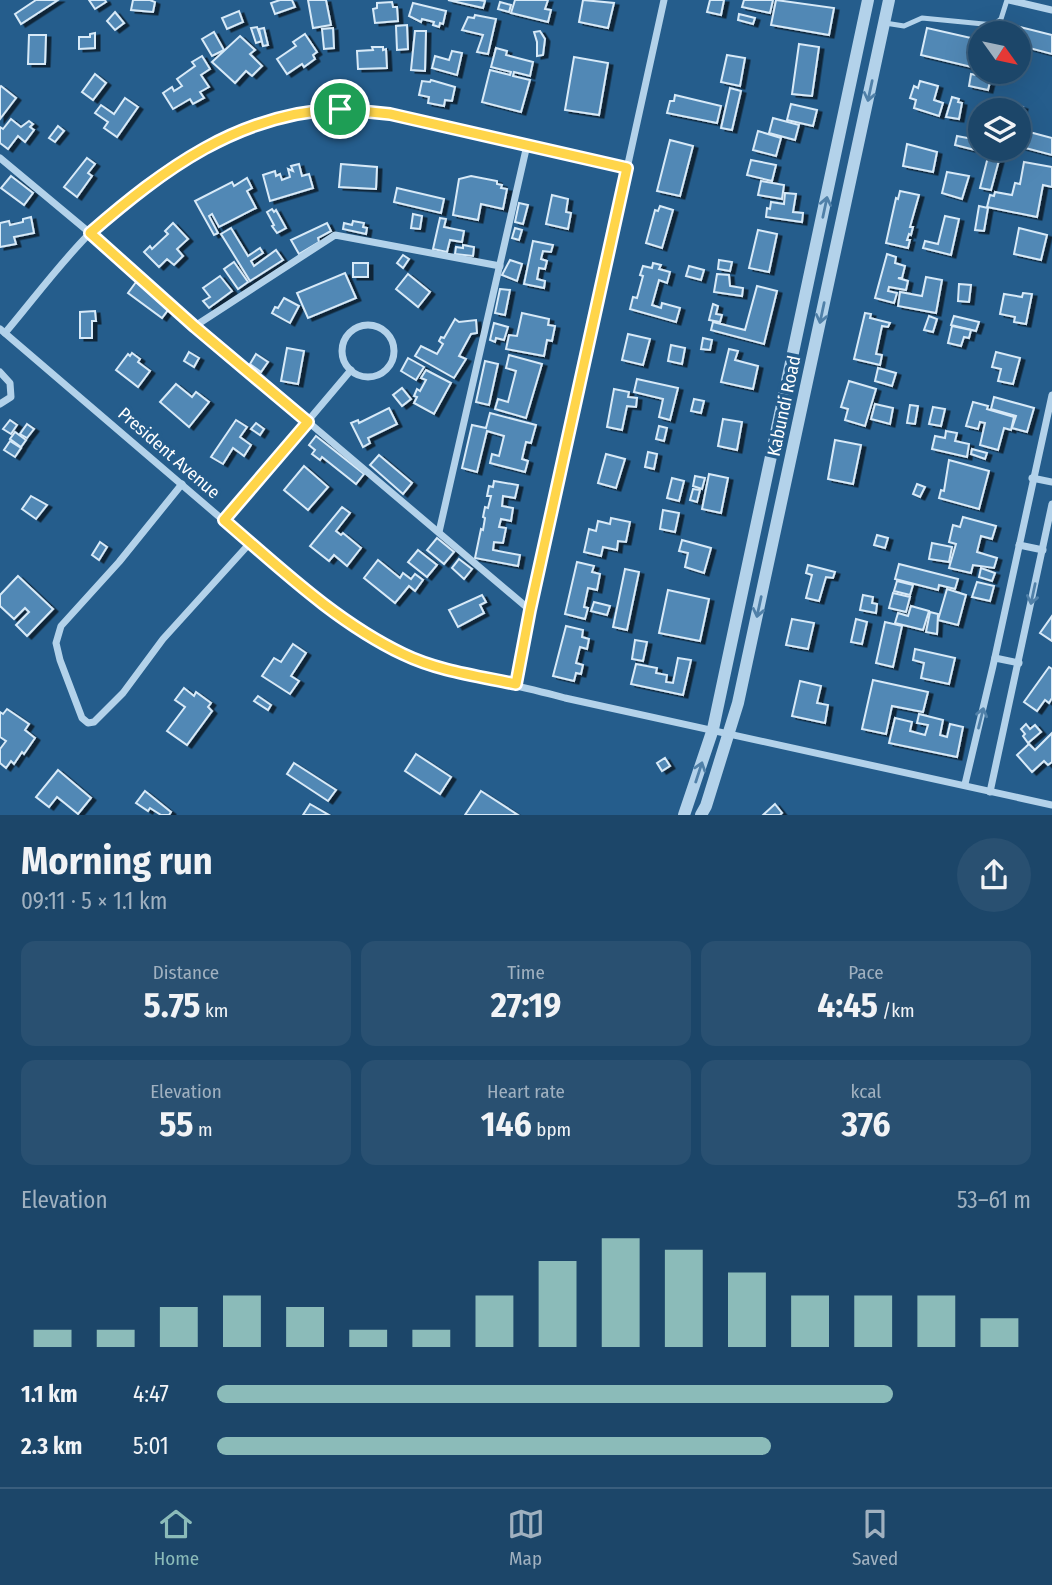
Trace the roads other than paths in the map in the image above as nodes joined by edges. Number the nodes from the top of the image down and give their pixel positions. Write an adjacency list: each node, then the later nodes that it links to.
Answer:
1 (664, 0): 13 (street)
2 (868, 0): 7 (street, Kabundi Road)
3 (889, 0): 6 (street, Kabundi Road)
4 (1012, 0): 5 (street); 6 (lane)
5 (1052, 9)
6 (885, 23): 8 (street, Kabundi Road)
7 (860, 44): 8 (street); 9 (street, Kabundi Road)
8 (879, 47): 10 (street, Kabundi Road, one-way to 10)
9 (844, 118): 10 (street); 14 (street, Kabundi Road)
10 (864, 121): 15 (street, Kabundi Road)
11 (527, 145): 13 (street); 17 (street); 19 (street)
12 (0, 158): 17 (street)
13 (627, 168): 49 (street)
14 (832, 174): 15 (street); 16 (street, Kabundi Road, one-way to 14)
15 (851, 178): 18 (street, Kabundi Road)
16 (820, 230): 18 (street); 20 (street, Kabundi Road)
17 (90, 233): 22 (street); 23 (street)
18 (839, 234): 21 (street, Kabundi Road)
19 (500, 266): 22 (street); 43 (street)
20 (808, 285): 21 (street); 24 (street, Kabundi Road)
21 (827, 289): 25 (street, Kabundi Road, one-way to 25)
22 (195, 327): 32 (street)
23 (3, 331): 38 (street, President Avenue)
24 (795, 345): 25 (street); 29 (street, Kabundi Road)
25 (815, 348): 30 (street, Kabundi Road)
26 (351, 370): 26 (street); 32 (street)
27 (0, 372): 31 (street)
28 (1052, 395): 33 (street)
29 (784, 396): 30 (street); 34 (street, Kabundi Road)
30 (804, 400): 35 (street, Kabundi Road)
31 (0, 404)
32 (308, 422): 42 (street); 43 (street)
33 (1049, 424): 36 (street)
34 (772, 455): 35 (street); 40 (street, Kabundi Road)
35 (791, 458): 41 (street, Kabundi Road)
36 (1032, 478): 37 (street); 45 (street)
37 (1052, 482)
38 (181, 484): 42 (street, President Avenue); 44 (street)
39 (1052, 503): 46 (street)
40 (760, 509): 41 (street); 47 (street, Kabundi Road)
41 (779, 513): 48 (street, Kabundi Road)
42 (224, 520): 44 (street, President Avenue)
43 (439, 533): 49 (street)
44 (250, 543): 54 (street, President Avenue)
45 (1019, 545): 46 (street); 52 (street)
46 (1043, 550): 53 (street, one-way to 53)
47 (748, 566): 48 (street); 50 (street, Kabundi Road)
48 (767, 569): 51 (street, Kabundi Road, one-way to 51)
49 (530, 610): 54 (street)
50 (733, 637): 51 (street); 55 (street, Kabundi Road)
51 (752, 640): 56 (street, Kabundi Road)
52 (995, 658): 53 (street); 57 (street, one-way to 52)
53 (1019, 663): 58 (street)
54 (516, 684): 55 (street, President Avenue)
55 (713, 729): 56 (street, President Avenue); 60 (street, Kabundi Road, one-way to 55)
56 (730, 732): 57 (street, President Avenue); 61 (street, Kabundi Road)
57 (965, 784): 58 (street, President Avenue)
58 (990, 792): 59 (street, President Avenue)
59 (1052, 805)
60 (684, 815)
61 (701, 815)

